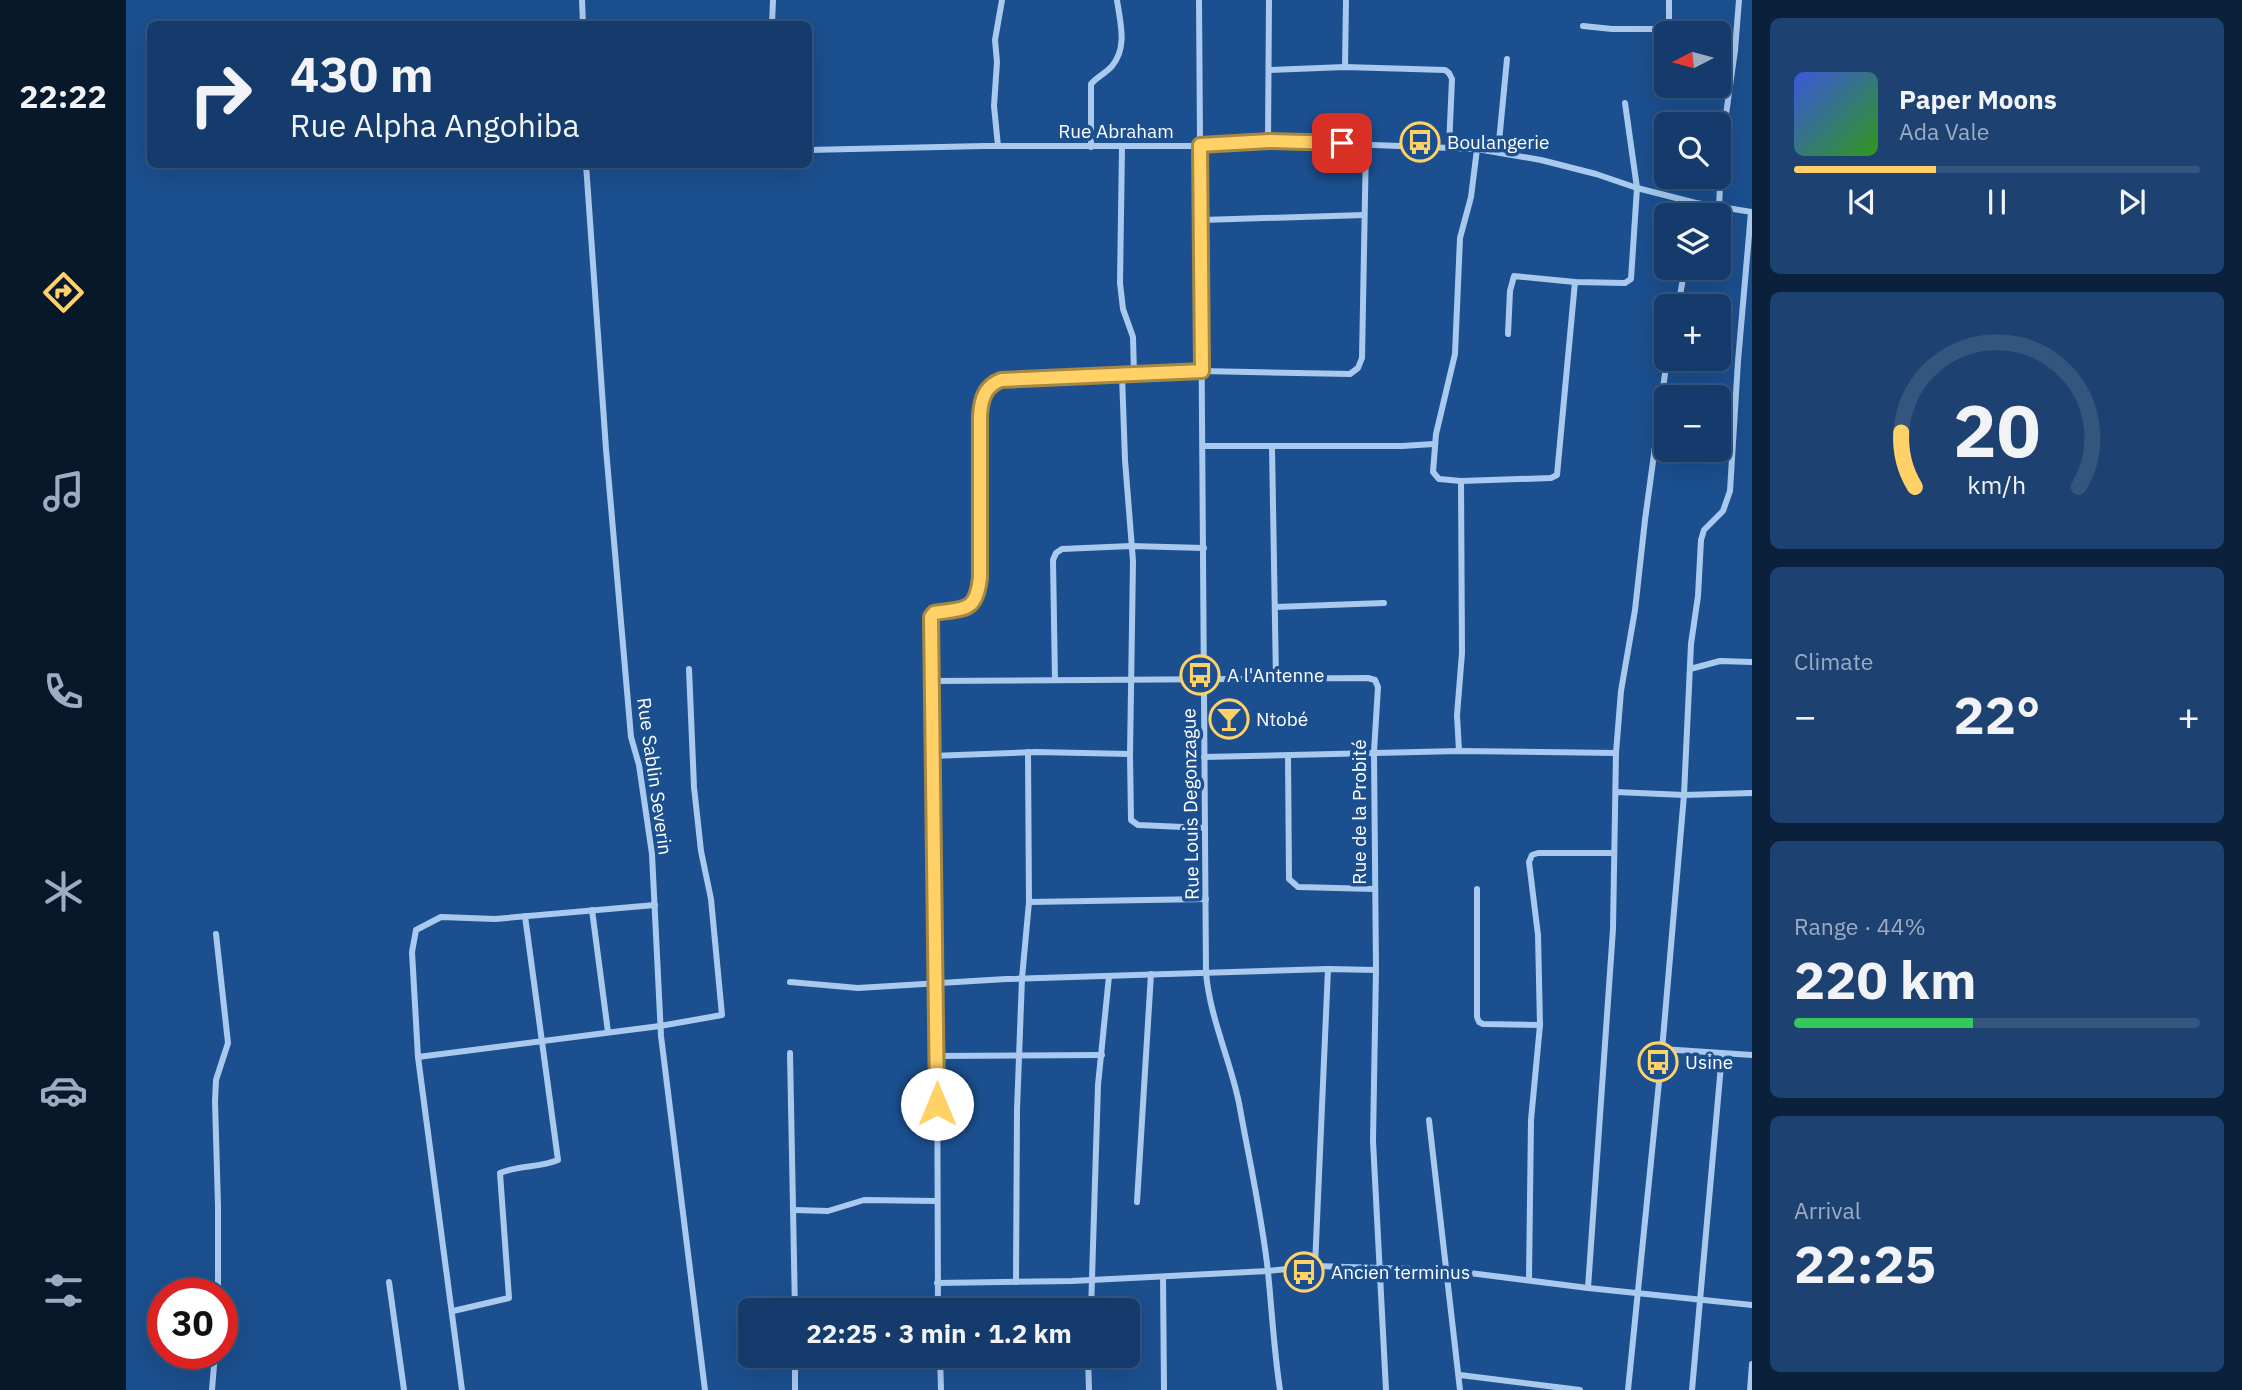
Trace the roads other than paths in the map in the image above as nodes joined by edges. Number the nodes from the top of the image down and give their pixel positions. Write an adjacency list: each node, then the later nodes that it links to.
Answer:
1 (582, 0): 10 (street)
2 (773, 0): 11 (street)
3 (1002, 0): 24 (street)
4 (1117, 0): 25 (street)
5 (1199, 0): 23 (street, Rue Louis Degonzague)
6 (1269, 0): 19 (street)
7 (1346, 0): 18 (street)
8 (1669, 0): 12 (street)
9 (1739, 0): 16 (street)
10 (583, 21)
11 (772, 21)
12 (1670, 21)
13 (1583, 26): 14 (street)
14 (1654, 31)
15 (1731, 49): 16 (street)
16 (1735, 50): 34 (street)
17 (1507, 59): 30 (street)
18 (1345, 67): 19 (street); 27 (street)
19 (1270, 70): 21 (street)
20 (1625, 103): 32 (street)
21 (1269, 141): 22 (street, Rue Abraham); 23 (street, Rue Abraham)
22 (1366, 144): 27 (street, Rue Abraham); 37 (street)
23 (1200, 145): 26 (street, Rue Abraham); 38 (street, Rue Louis Degonzague)
24 (998, 146): 25 (street, Rue Abraham); 29 (street, Rue Abraham)
25 (1091, 147): 26 (street, Rue Abraham)
26 (1122, 147): 43 (street)
27 (1449, 147): 28 (street, Rue Abraham)
28 (1477, 149): 30 (street, Rue Abraham); 45 (street)
29 (812, 150)
30 (1498, 152): 32 (street, Rue Abraham)
31 (586, 168): 78 (street, Rue Sablin Severin)
32 (1637, 188): 33 (street, Rue Abraham); 39 (street)
33 (1696, 203)
34 (1719, 203)
35 (1731, 208): 36 (street, Rue Abraham)
36 (1751, 212): 55 (street)
37 (1364, 215): 38 (street); 41 (street)
38 (1202, 220): 41 (street, Rue Louis Degonzague)
39 (1575, 282): 40 (street); 48 (street)
40 (1508, 334)
41 (1202, 371): 43 (street); 46 (street, Rue Louis Degonzague)
42 (1665, 371): 64 (street)
43 (1134, 374): 44 (street)
44 (1122, 375): 49 (street); 59 (street)
45 (1434, 444): 47 (street); 48 (street)
46 (1203, 446): 47 (street); 50 (street, Rue Louis Degonzague)
47 (1272, 447): 52 (street)
48 (1461, 481): 61 (street)
49 (1131, 546): 50 (street); 57 (street); 60 (street)
50 (1204, 548): 58 (street, Rue Louis Degonzague)
51 (1384, 603): 52 (street)
52 (1275, 607): 56 (street)
53 (1752, 662): 55 (street)
54 (689, 669): 91 (street)
55 (1690, 669): 71 (street)
56 (1276, 679): 58 (street, Rue de la Probité); 63 (street, Rue de la Probité)
57 (1055, 680): 59 (street, Rue de la Probité); 60 (street, Rue de la Probité)
58 (1205, 680): 60 (street, Rue de la Probité); 68 (street, Rue Louis Degonzague)
59 (930, 681): 67 (street)
60 (1131, 681): 65 (street)
61 (1459, 751): 63 (street); 64 (street)
62 (1028, 752): 65 (street); 67 (street); 77 (street)
63 (1374, 752): 66 (street); 74 (street, Rue de la Probité)
64 (1616, 753): 69 (street)
65 (1130, 754): 72 (street)
66 (1288, 755): 68 (street); 74 (street)
67 (931, 756): 89 (street)
68 (1204, 757): 72 (street, Rue Louis Degonzague)
69 (1616, 792): 71 (street); 73 (street)
70 (1752, 793): 71 (street)
71 (1684, 795): 94 (street)
72 (1205, 828): 76 (street, Rue Louis Degonzague)
73 (1614, 853): 90 (street); 117 (street)
74 (1374, 889): 83 (street, Rue de la Probité)
75 (1477, 889): 90 (street)
76 (1206, 899): 77 (street); 84 (street, Rue Louis Degonzague)
77 (1029, 902): 87 (street)
78 (655, 905): 79 (street); 91 (street, Rue Sablin Severin)
79 (592, 910): 80 (street); 92 (street)
80 (525, 916): 93 (street); 101 (street)
81 (216, 934): 111 (street)
82 (1328, 969): 83 (street); 84 (street); 106 (street)
83 (1376, 970): 107 (street, Rue de la Probité)
84 (1206, 973): 85 (street); 109 (street, Rue Louis Degonzague)
85 (1151, 974): 86 (street); 104 (street)
86 (1109, 976): 87 (street); 97 (street)
87 (1022, 978): 89 (street); 100 (street)
88 (790, 982): 89 (street)
89 (936, 982): 99 (street)
90 (1540, 1025): 112 (street)
91 (660, 1026): 92 (street); 134 (street, Rue Sablin Severin)
92 (608, 1032): 93 (street)
93 (541, 1041): 101 (street); 124 (street)
94 (1662, 1049): 96 (street); 118 (street)
95 (790, 1053): 105 (street)
96 (1722, 1054): 98 (street); 122 (street)
97 (1102, 1055): 100 (street); 113 (street)
98 (1752, 1055)
99 (937, 1056): 100 (street); 103 (street)
100 (1019, 1056): 115 (street)
101 (418, 1057): 124 (street)
102 (1429, 1121): 108 (street)
103 (937, 1200): 105 (street); 116 (street)
104 (1137, 1202)
105 (794, 1210): 119 (street)
106 (1315, 1266): 107 (street); 109 (street)
107 (1378, 1268): 108 (street); 140 (street, Rue de la Probité)
108 (1446, 1270): 112 (street); 130 (street)
109 (1268, 1271): 110 (street); 139 (street, Rue Louis Degonzague)
110 (1163, 1277): 113 (street); 138 (street)
111 (218, 1278)
112 (1529, 1279): 117 (street)
113 (1092, 1280): 115 (street); 121 (street)
114 (389, 1282): 132 (street)
115 (1016, 1282): 116 (street)
116 (937, 1283): 120 (street)
117 (1588, 1288): 118 (street)
118 (1638, 1293): 122 (street); 143 (street)
119 (795, 1298)
120 (938, 1298)
121 (1091, 1298)
122 (1699, 1298): 123 (street); 144 (street)
123 (1752, 1305)
124 (453, 1311): 133 (street)
125 (1752, 1364): 145 (street)
126 (795, 1368): 135 (street)
127 (940, 1368): 136 (street)
128 (1088, 1368): 137 (street)
129 (214, 1369): 131 (street)
130 (1460, 1376): 141 (street); 142 (street)
131 (212, 1390)
132 (404, 1390)
133 (462, 1390)
134 (705, 1390)
135 (795, 1390)
136 (941, 1390)
137 (1089, 1390)
138 (1164, 1390)
139 (1280, 1390)
140 (1386, 1390)
141 (1461, 1390)
142 (1580, 1390)
143 (1628, 1390)
144 (1692, 1390)
145 (1750, 1390)

